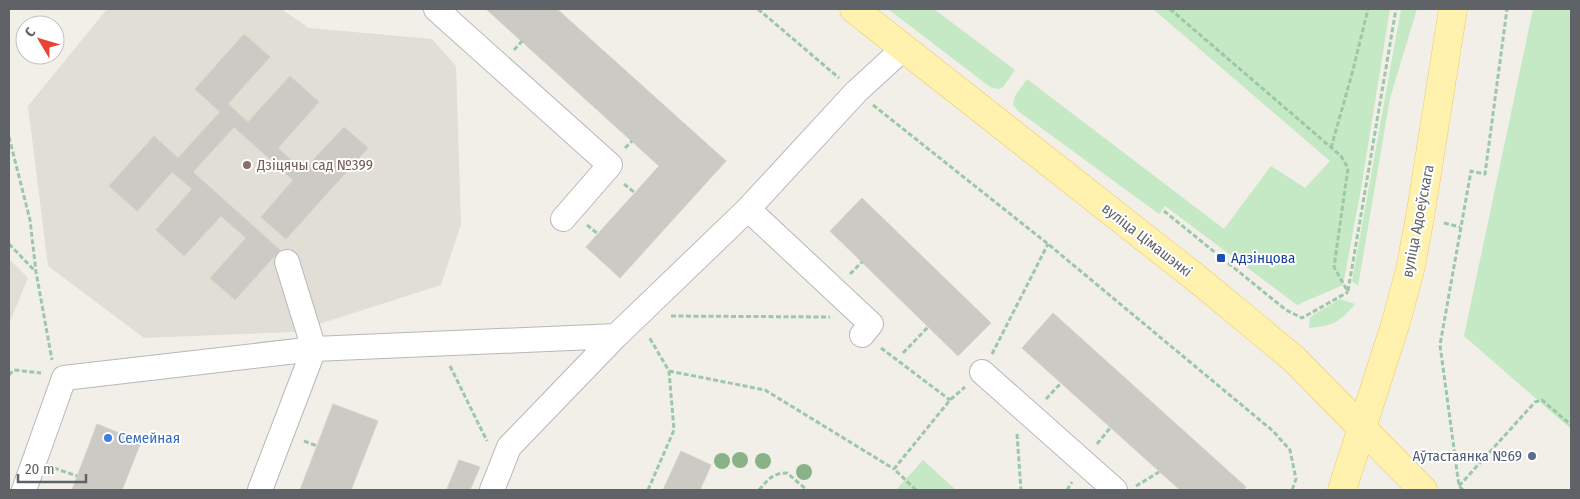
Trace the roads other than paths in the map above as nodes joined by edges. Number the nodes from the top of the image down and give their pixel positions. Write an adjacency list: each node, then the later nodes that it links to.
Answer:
1 (436, 9): 6 (lane)
2 (854, 9): 4 (main road, вуліца Цімашэнкі)
3 (1453, 9): 12 (main road, вуліца Адоеўскага)
4 (904, 48): 5 (lane); 12 (main road, вуліца Цімашэнкі)
5 (748, 209): 8 (lane); 9 (lane)
6 (563, 219)
7 (287, 262): 10 (lane)
8 (862, 335)
9 (616, 336): 10 (lane); 15 (lane)
10 (314, 349): 13 (lane); 14 (lane)
11 (982, 372): 16 (lane)
12 (1362, 429): 17 (main road, вуліца Адоеўскага); 18 (main road, вуліца Цімашэнкі)
13 (24, 490)
14 (260, 490)
15 (492, 490)
16 (1115, 490)
17 (1342, 490)
18 (1422, 490)

